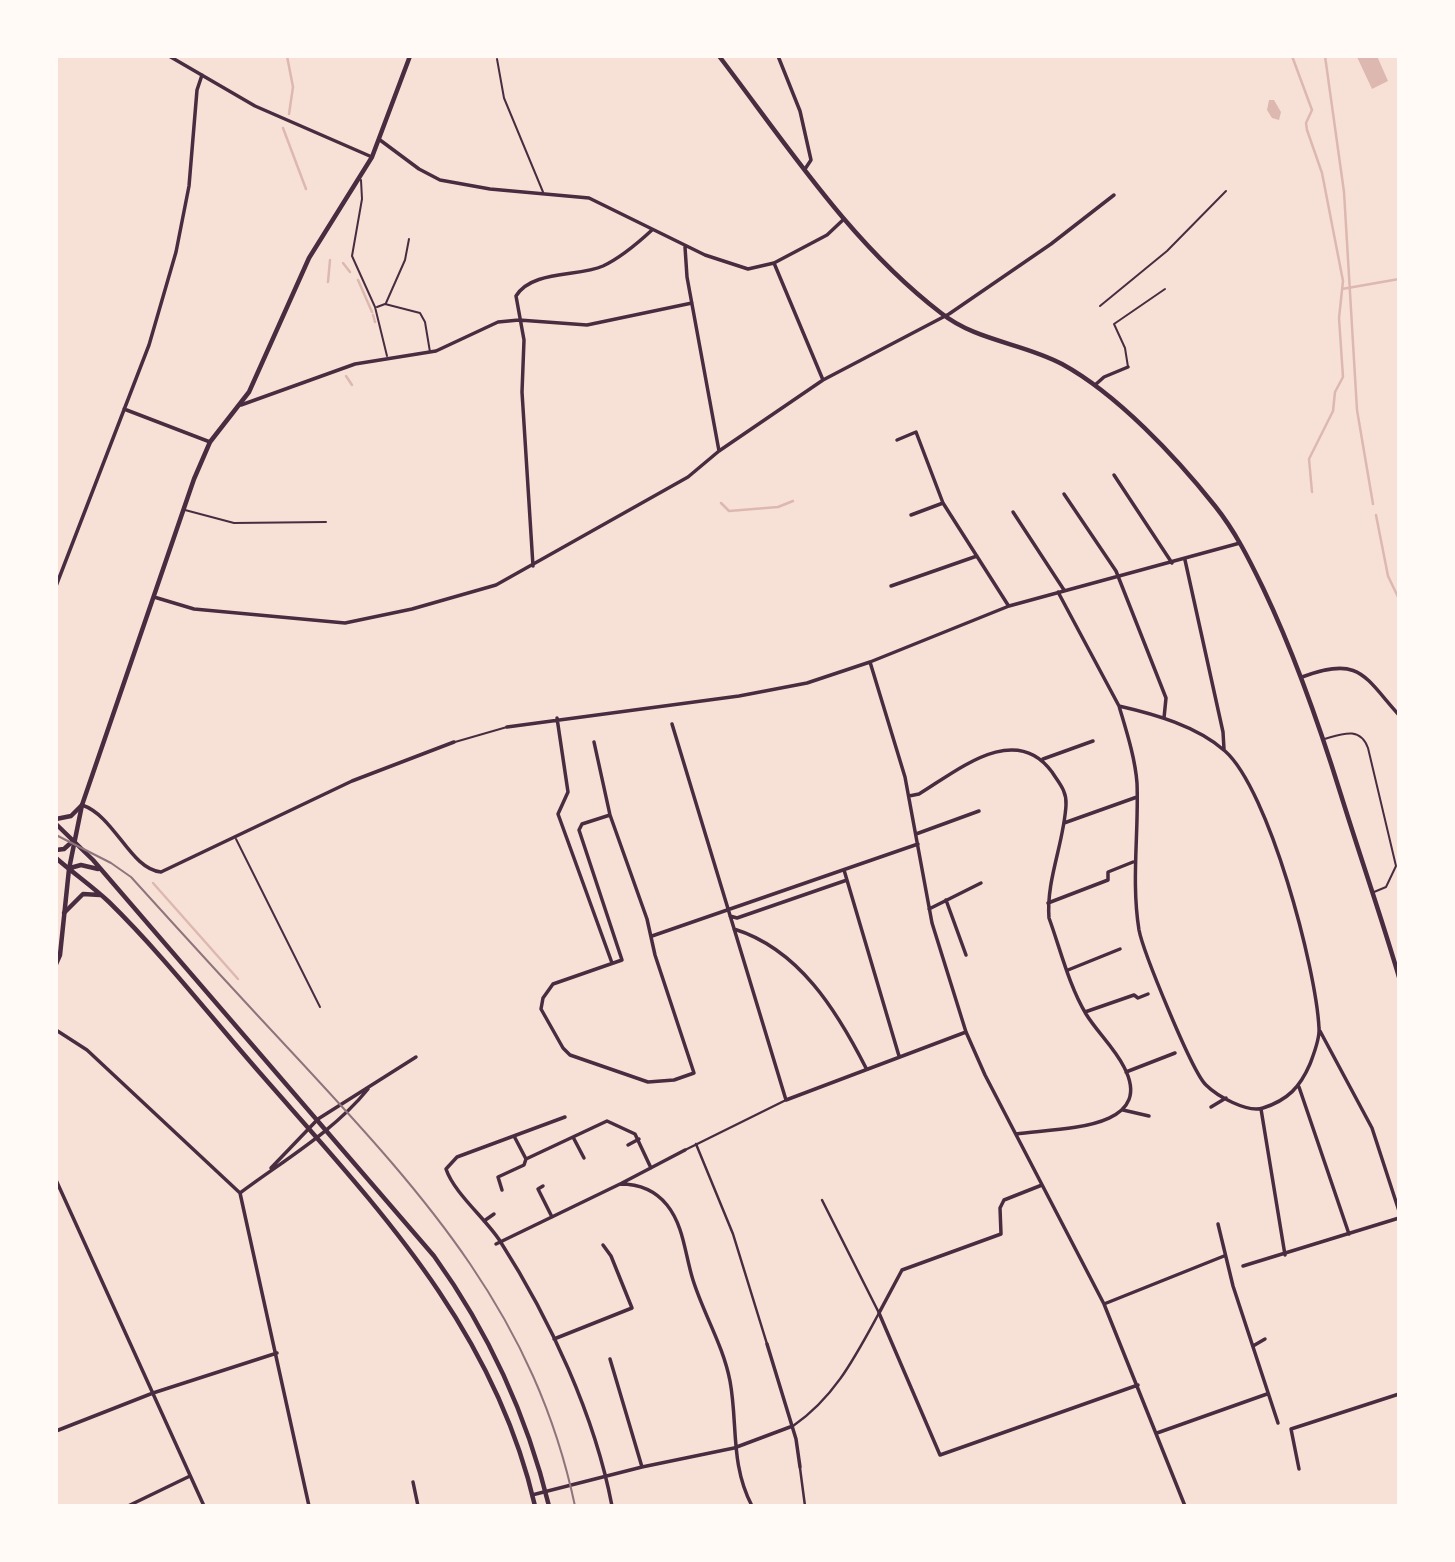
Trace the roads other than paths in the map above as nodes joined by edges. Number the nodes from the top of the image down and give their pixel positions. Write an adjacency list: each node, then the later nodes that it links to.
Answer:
1 (169, 56): 6 (street)
2 (410, 56): 7 (street)
3 (719, 56): 9 (street)
4 (778, 56): 9 (street)
5 (497, 59): 12 (lane)
6 (202, 75): 8 (street); 34 (street)
7 (380, 140): 8 (street); 12 (street)
8 (372, 157): 10 (street)
9 (805, 169): 14 (street)
10 (360, 179): 23 (lane); 31 (street)
11 (1226, 191): 22 (lane)
12 (543, 193): 15 (street)
13 (1114, 195): 24 (street)
14 (844, 219): 18 (street); 24 (street)
15 (652, 230): 17 (street); 25 (street)
16 (409, 239): 21 (lane)
17 (685, 246): 18 (street); 20 (street)
18 (774, 262): 29 (street)
19 (1165, 289): 28 (lane)
20 (692, 303): 25 (street); 37 (street)
21 (385, 304): 23 (lane); 26 (lane)
22 (1100, 306)
23 (375, 307): 27 (lane)
24 (944, 316): 29 (street); 30 (street)
25 (519, 320): 26 (street); 49 (street)
26 (430, 353): 27 (street)
27 (387, 357): 32 (street)
28 (1128, 367): 30 (street)
29 (823, 380): 37 (street)
30 (1095, 386): 45 (street)
31 (249, 393): 32 (street); 33 (street)
32 (255, 401): 33 (street)
33 (241, 405): 36 (street)
34 (123, 409): 36 (street); 51 (street)
35 (897, 440): 40 (street)
36 (210, 442): 41 (street)
37 (719, 452): 49 (street)
38 (1114, 475): 48 (street)
39 (1064, 494): 50 (street)
40 (943, 503): 43 (street); 46 (street)
41 (182, 510): 44 (lane); 55 (street)
42 (1013, 512): 53 (street)
43 (911, 516)
44 (326, 522)
45 (1240, 543): 47 (street); 58 (street)
46 (977, 556): 52 (street); 56 (street)
47 (1185, 560): 48 (street); 69 (street)
48 (1172, 563): 50 (street)
49 (533, 566): 55 (street)
50 (1118, 575): 53 (street); 62 (street)
51 (56, 586)
52 (891, 586)
53 (1064, 590): 54 (street)
54 (1058, 592): 56 (street); 59 (street)
55 (152, 596): 73 (street)
56 (1009, 606): 57 (street)
57 (870, 662): 61 (street); 71 (street)
58 (1302, 677): 60 (street); 65 (street)
59 (1119, 706): 62 (street); 72 (street)
60 (1399, 715)
61 (556, 718): 64 (street); 102 (street)
62 (1164, 718): 69 (street)
63 (672, 724): 94 (street)
64 (508, 727): 67 (lane)
65 (1324, 739): 90 (street); 90 (lane)
66 (1093, 741): 70 (street)
67 (454, 742): 79 (street)
68 (594, 742): 75 (street)
69 (1224, 750): 110 (street)
70 (1043, 759): 71 (street); 77 (street)
71 (909, 796): 78 (street)
72 (1137, 797): 77 (street); 84 (street)
73 (82, 805): 76 (street); 79 (street); 80 (street)
74 (979, 811): 78 (street)
75 (610, 815): 99 (street); 102 (street)
76 (56, 821): 80 (street)
77 (1065, 823): 93 (street)
78 (916, 834): 81 (street)
79 (236, 839): 107 (lane)
80 (74, 840): 82 (street); 85 (street); 87 (street)
81 (918, 844): 86 (street); 95 (street)
82 (56, 850)
83 (56, 858): 85 (street)
84 (1133, 862): 93 (street); 119 (street)
85 (69, 869): 87 (street); 91 (street); 96 (street)
86 (844, 870): 88 (street); 94 (street)
87 (102, 871): 126 (street)
88 (847, 880): 97 (street); 113 (street)
89 (981, 883): 92 (street)
90 (1373, 892): 105 (street)
91 (100, 895): 96 (street); 127 (street)
92 (946, 900): 95 (street); 101 (street)
93 (1048, 903): 104 (street)
94 (730, 909): 97 (street); 99 (street)
95 (929, 909): 111 (street)
96 (64, 914): 103 (street)
97 (729, 916): 98 (street)
98 (732, 929): 115 (street); 120 (street)
99 (652, 936): 102 (street)
100 (1120, 949): 104 (street)
101 (966, 955)
102 (612, 963)
103 (56, 964)
104 (1068, 970): 108 (street)
105 (1399, 978)
106 (1148, 995): 108 (street)
107 (320, 1007)
108 (1085, 1012): 116 (street)
109 (56, 1030): 146 (street)
110 (1320, 1031): 117 (street); 148 (street)
111 (966, 1032): 113 (street); 129 (street)
112 (1175, 1054): 116 (street)
113 (899, 1056): 115 (street)
114 (416, 1057): 118 (street)
115 (866, 1068): 120 (street)
116 (1126, 1072): 123 (street)
117 (1299, 1087): 122 (street); 154 (street)
118 (369, 1088): 126 (street); 128 (street)
119 (1226, 1098): 121 (street); 122 (street)
120 (786, 1100): 134 (street)
121 (1211, 1108)
122 (1261, 1109): 157 (street)
123 (1123, 1110): 124 (street); 129 (street)
124 (1149, 1116)
125 (565, 1117): 130 (street)
126 (318, 1119): 127 (street); 128 (street)
127 (307, 1127): 132 (street); 139 (street)
128 (327, 1130): 132 (street); 183 (street)
129 (1016, 1134): 143 (street)
130 (514, 1136): 138 (street); 152 (street)
131 (573, 1137): 133 (street); 137 (street); 138 (street)
132 (317, 1138): 139 (street); 184 (street)
133 (639, 1139): 135 (street); 140 (street)
134 (696, 1144): 136 (street); 164 (street)
135 (628, 1145)
136 (685, 1150): 140 (street)
137 (584, 1158)
138 (526, 1159): 145 (street)
139 (271, 1168): 146 (street)
140 (651, 1168): 142 (street)
141 (56, 1180): 169 (street)
142 (620, 1184): 150 (street); 176 (street)
143 (1042, 1185): 160 (street); 161 (street)
144 (543, 1186): 150 (street)
145 (502, 1190)
146 (240, 1193): 166 (street)
147 (822, 1200): 161 (street)
148 (1399, 1211)
149 (495, 1214): 152 (street)
150 (552, 1217): 155 (street)
151 (1399, 1218): 154 (street)
152 (484, 1221): 155 (street)
153 (1218, 1224): 158 (street)
154 (1349, 1234): 157 (street)
155 (498, 1243): 162 (street)
156 (603, 1245): 162 (street)
157 (1285, 1255): 159 (street)
158 (1224, 1256): 160 (street); 165 (street)
159 (1243, 1266)
160 (1104, 1304): 168 (street)
161 (878, 1313): 168 (street); 173 (street)
162 (554, 1339): 181 (street)
163 (1265, 1339): 165 (street)
164 (767, 1344): 173 (street)
165 (1252, 1346): 170 (street)
166 (276, 1353): 169 (street); 187 (street)
167 (610, 1359): 177 (street)
168 (1138, 1385): 175 (street)
169 (153, 1394): 174 (street); 180 (street)
170 (1268, 1394): 172 (street); 175 (street)
171 (1399, 1394): 179 (street)
172 (1278, 1423)
173 (790, 1427): 176 (street); 178 (street)
174 (56, 1431)
175 (1157, 1433): 194 (street)
176 (734, 1448): 177 (street); 192 (street)
177 (642, 1467): 181 (street)
178 (800, 1467): 193 (street)
179 (1299, 1469)
180 (190, 1476): 185 (street); 186 (street)
181 (604, 1477): 183 (street); 191 (street)
182 (413, 1482): 188 (street)
183 (546, 1492): 184 (street); 190 (street)
184 (532, 1495): 189 (street)
185 (128, 1506)
186 (204, 1506)
187 (309, 1506)
188 (418, 1506)
189 (535, 1506)
190 (549, 1506)
191 (612, 1506)
192 (752, 1506)
193 (805, 1506)
194 (1185, 1506)

